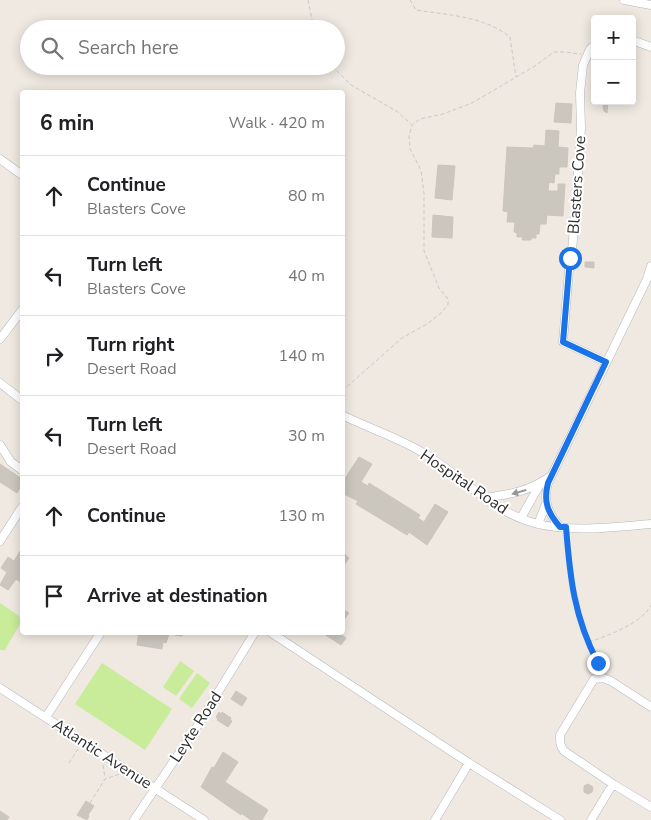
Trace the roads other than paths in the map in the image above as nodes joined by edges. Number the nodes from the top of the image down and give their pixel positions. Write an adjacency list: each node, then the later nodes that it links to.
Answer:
1 (624, 0): 2 (street)
2 (651, 5)
3 (636, 41): 4 (street)
4 (651, 47)
5 (591, 49): 13 (street, Blasters Cove)
6 (0, 159): 7 (street)
7 (20, 174)
8 (651, 266): 9 (street)
9 (641, 291): 10 (street); 13 (street)
10 (651, 291)
11 (20, 313): 12 (street)
12 (0, 339)
13 (606, 362): 19 (street)
14 (0, 383): 15 (street)
15 (20, 398)
16 (345, 416): 21 (street, Hospital Road)
17 (0, 445): 18 (street)
18 (20, 469)
19 (551, 476): 20 (street); 22 (street)
20 (541, 483): 21 (street, one-way to 21); 24 (street)
21 (484, 498): 24 (street, Hospital Road)
22 (546, 504): 25 (street); 27 (street)
23 (20, 510): 28 (street)
24 (521, 518): 25 (street, Hospital Road)
25 (538, 524): 27 (street, Hospital Road)
26 (651, 524): 27 (street, Hospital Road)
27 (563, 527)
28 (0, 541)
29 (99, 635): 34 (street)
30 (253, 635): 37 (street, Leyte Road)
31 (275, 635): 35 (street)
32 (0, 688): 34 (street, Atlantic Avenue)
33 (651, 707): 36 (street)
34 (46, 717): 37 (street, Atlantic Avenue)
35 (469, 763): 41 (street); 42 (street)
36 (613, 784): 38 (street); 43 (street)
37 (154, 788): 39 (street, Leyte Road); 40 (street, Atlantic Avenue)
38 (651, 807)
39 (134, 820)
40 (204, 820)
41 (435, 820)
42 (560, 820)
43 (591, 820)

